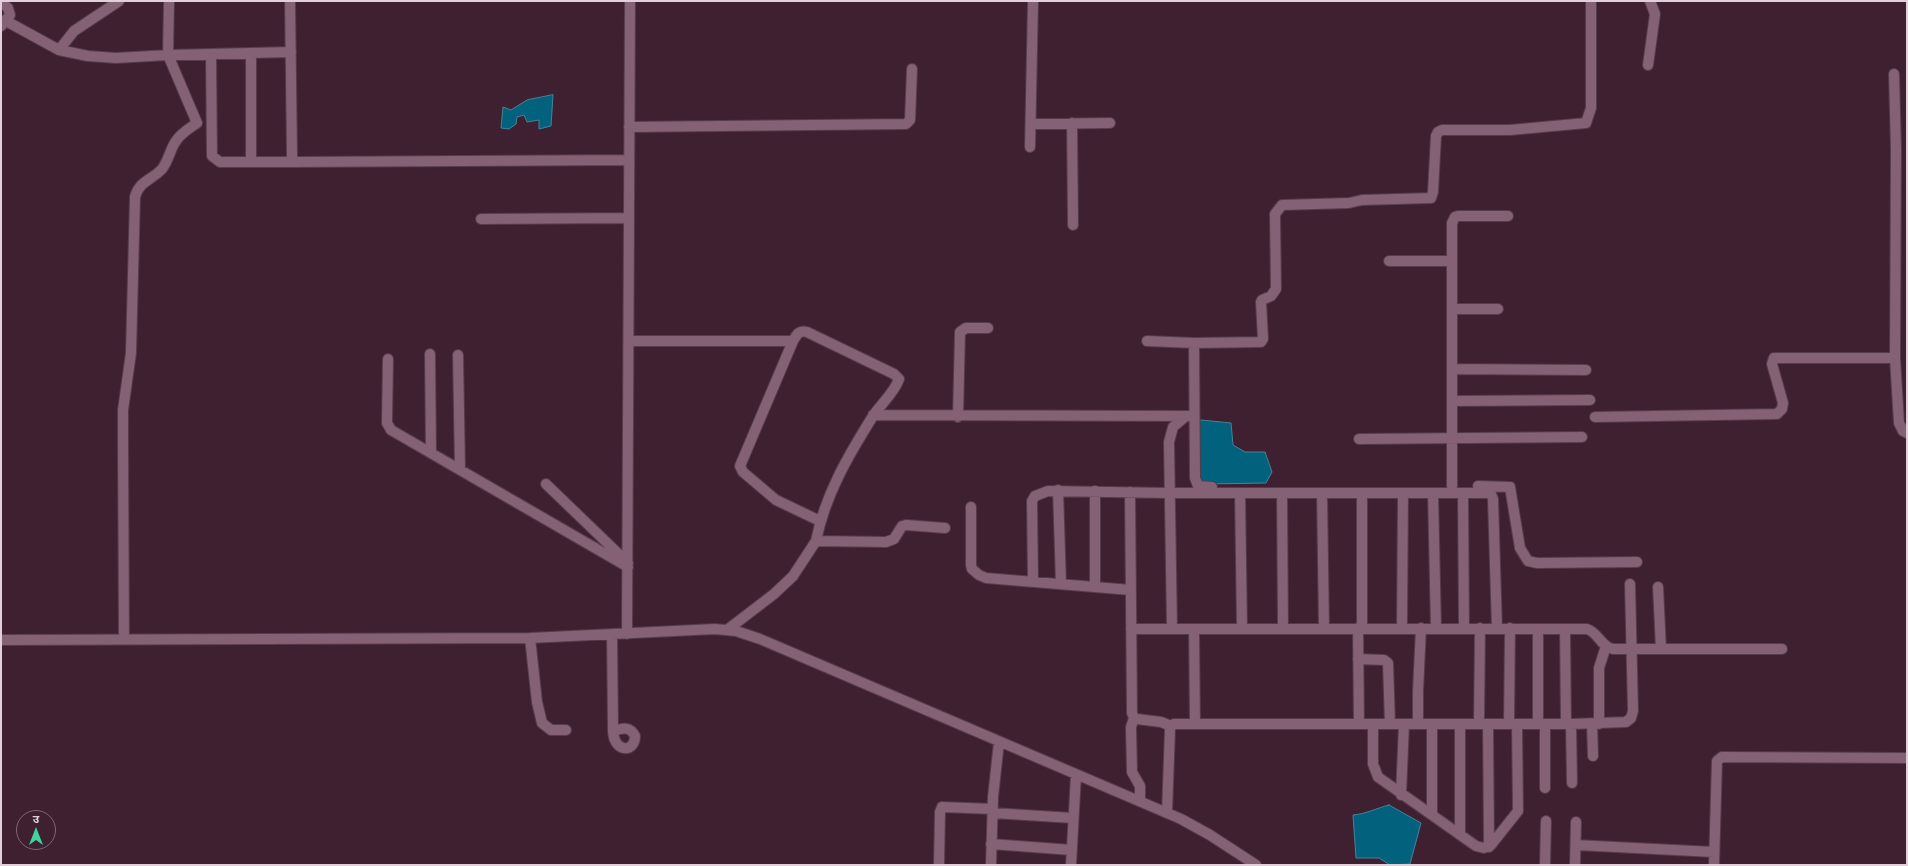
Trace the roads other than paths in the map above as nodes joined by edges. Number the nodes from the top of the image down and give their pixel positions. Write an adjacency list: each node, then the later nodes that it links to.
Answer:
1 (119, 1): 10 (street)
2 (169, 1): 14 (street)
3 (290, 1): 11 (street)
4 (630, 1): 22 (street)
5 (1033, 1): 21 (street)
6 (1591, 1): 42 (street)
7 (1650, 1): 15 (street)
8 (1, 2): 9 (street)
9 (4, 24): 10 (street)
10 (59, 50): 14 (street)
11 (290, 52): 12 (street); 29 (street)
12 (251, 53): 13 (street); 28 (street)
13 (211, 54): 14 (street); 23 (street)
14 (168, 55): 18 (street)
15 (1648, 65)
16 (912, 69): 22 (street)
17 (1894, 74): 25 (street)
18 (197, 123): 23 (street); 106 (street)
19 (1072, 123): 20 (street); 21 (street); 33 (street)
20 (1110, 123)
21 (1031, 124): 24 (street)
22 (629, 127): 27 (street)
23 (211, 141): 28 (street)
24 (1030, 147)
25 (1896, 149): 26 (street); 45 (street)
26 (1907, 149)
27 (629, 160): 29 (street); 31 (street)
28 (251, 162): 29 (street)
29 (294, 162)
30 (1508, 216): 35 (street)
31 (629, 218): 32 (street); 39 (street)
32 (481, 220)
33 (1073, 225)
34 (1389, 261): 35 (street)
35 (1452, 261): 36 (street)
36 (1452, 309): 37 (street); 47 (street)
37 (1498, 309)
38 (988, 328): 52 (street)
39 (628, 341): 40 (street); 79 (street)
40 (793, 341): 51 (street); 75 (street)
41 (1147, 341): 42 (street)
42 (1194, 343): 53 (street)
43 (430, 354): 59 (street)
44 (458, 355): 60 (street)
45 (1895, 358): 54 (street); 55 (street)
46 (388, 359): 59 (street)
47 (1452, 369): 48 (street); 50 (street)
48 (1586, 370)
49 (1590, 400): 50 (street)
50 (1452, 401): 57 (street)
51 (874, 415): 52 (street); 75 (street)
52 (958, 416): 53 (street)
53 (1190, 416): 62 (street); 66 (street)
54 (1595, 417)
55 (1907, 433)
56 (1582, 437): 57 (street)
57 (1452, 438): 58 (street); 62 (street)
58 (1359, 439)
59 (431, 452): 60 (street)
60 (460, 469): 79 (street)
61 (546, 484): 79 (street)
62 (1452, 487): 78 (street)
63 (1058, 490): 64 (street); 80 (street); 81 (street)
64 (1095, 491): 65 (street); 83 (street)
65 (1130, 492): 66 (street); 85 (street)
66 (1170, 493): 67 (street); 98 (street)
67 (1240, 493): 68 (street); 86 (street)
68 (1282, 493): 69 (street); 87 (street)
69 (1322, 493): 70 (street); 88 (street)
70 (1362, 493): 71 (street); 89 (street)
71 (1402, 493): 72 (street); 90 (street)
72 (1433, 493): 73 (street); 92 (street)
73 (1464, 493): 93 (street); 95 (street)
74 (971, 507): 80 (street)
75 (820, 521): 77 (street)
76 (945, 528): 77 (street)
77 (816, 542): 102 (street)
78 (1637, 562)
79 (628, 565): 104 (street)
80 (1033, 582): 81 (street)
81 (1061, 584): 83 (street)
82 (1630, 584): 109 (street)
83 (1095, 587): 85 (street)
84 (1658, 587): 110 (street)
85 (1131, 590): 97 (street)
86 (1242, 628): 87 (street); 99 (street)
87 (1283, 628): 88 (street)
88 (1324, 628): 89 (street)
89 (1360, 628): 90 (street); 112 (street)
90 (1402, 628): 91 (street)
91 (1421, 628): 92 (street); 119 (street)
92 (1436, 628): 93 (street)
93 (1464, 628): 94 (street)
94 (1480, 628): 95 (street); 122 (street)
95 (1498, 628): 96 (street)
96 (1510, 628): 100 (street); 123 (street)
97 (1131, 629): 98 (street); 113 (street)
98 (1172, 629): 99 (street)
99 (1194, 629): 114 (street)
100 (1538, 629): 101 (street); 124 (street)
101 (1565, 629): 108 (street); 125 (street)
102 (727, 630): 104 (street); 130 (street)
103 (612, 634): 104 (street); 105 (street); 129 (street)
104 (628, 634)
105 (530, 638): 106 (street); 128 (street)
106 (124, 639): 107 (street)
107 (1, 640)
108 (1606, 646): 109 (street); 126 (street)
109 (1632, 649): 110 (street); 126 (street)
110 (1661, 649): 111 (street)
111 (1782, 649)
112 (1358, 659): 115 (street); 117 (street)
113 (1134, 718): 127 (street); 137 (street)
114 (1195, 724): 115 (street); 127 (street)
115 (1359, 724): 116 (street)
116 (1373, 724): 117 (street); 136 (street)
117 (1390, 724): 118 (street)
118 (1404, 724): 119 (street); 136 (street)
119 (1418, 724): 120 (street)
120 (1432, 724): 121 (street); 140 (street)
121 (1460, 724): 122 (street); 144 (street)
122 (1483, 724): 123 (street); 147 (street)
123 (1513, 724): 124 (street); 147 (street)
124 (1542, 724): 125 (street); 135 (street)
125 (1569, 724): 126 (street); 134 (street)
126 (1596, 724): 131 (street)
127 (1171, 726): 139 (street)
128 (566, 730)
129 (613, 731)
130 (999, 742): 133 (street); 138 (street)
131 (1593, 756)
132 (1907, 758): 149 (street)
133 (1076, 775): 137 (street); 141 (street)
134 (1572, 784)
135 (1545, 788)
136 (1401, 795): 140 (street)
137 (1140, 801): 139 (street)
138 (993, 811): 141 (street); 145 (street); 150 (street)
139 (1167, 813): 153 (street)
140 (1432, 815): 144 (street)
141 (1073, 818): 148 (street)
142 (1546, 821): 154 (street)
143 (1576, 822): 146 (street)
144 (1460, 835): 147 (street)
145 (991, 844): 148 (street); 151 (street)
146 (1576, 846): 149 (street); 155 (street)
147 (1489, 847)
148 (1072, 850): 152 (street)
149 (1714, 852): 156 (street)
150 (939, 865)
151 (991, 865)
152 (1071, 865)
153 (1256, 865)
154 (1545, 865)
155 (1575, 865)
156 (1714, 865)

